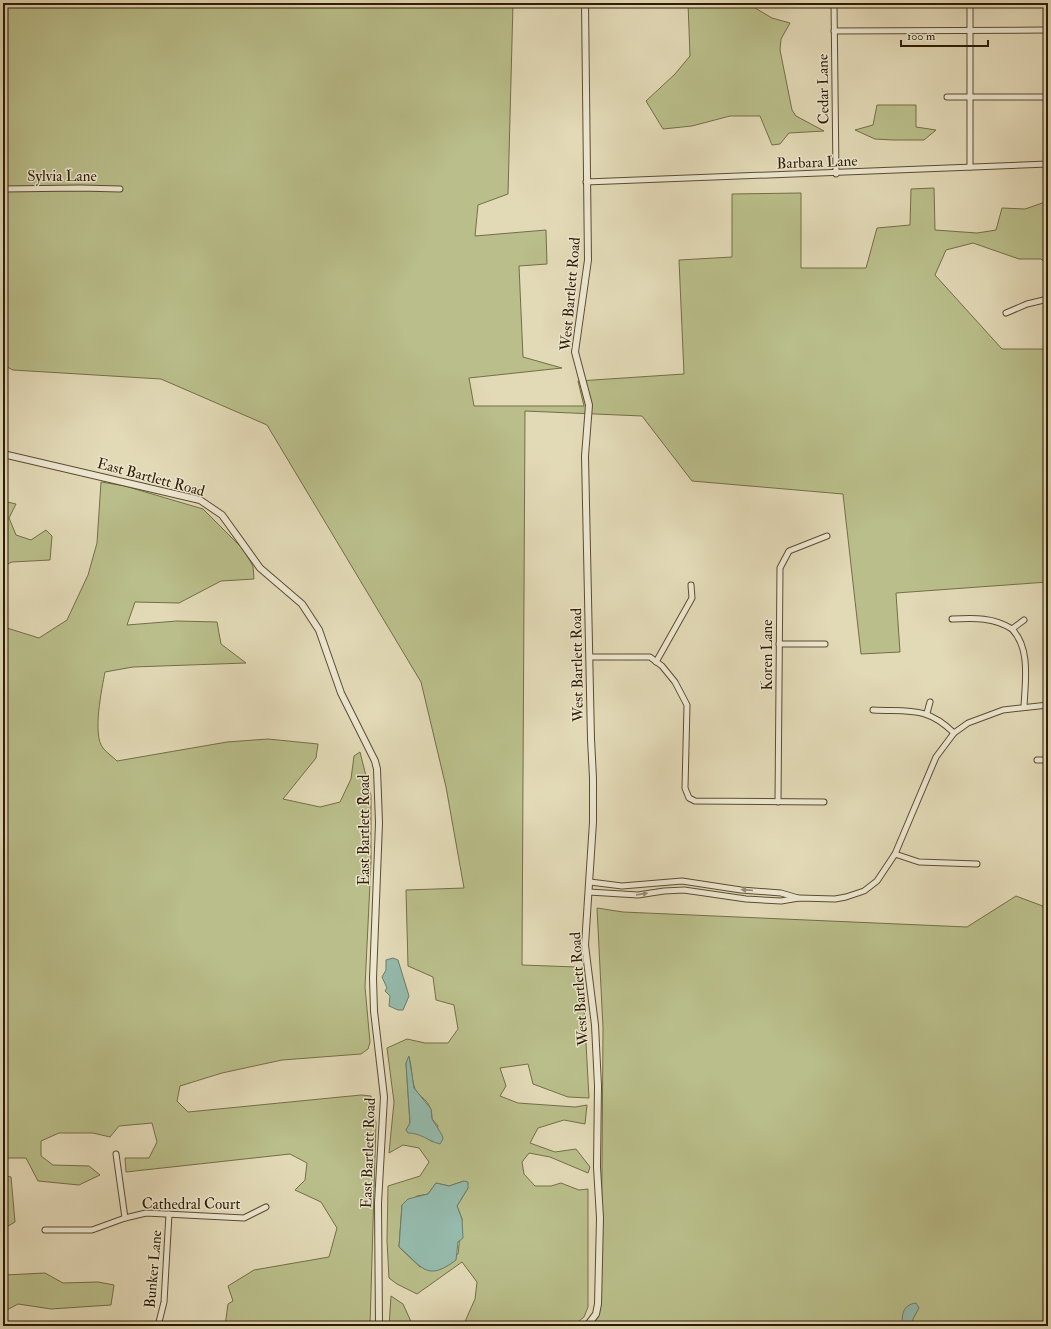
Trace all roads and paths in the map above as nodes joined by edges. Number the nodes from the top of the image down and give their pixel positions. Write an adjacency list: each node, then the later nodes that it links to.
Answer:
1 (585, 3): 13 (street, West Bartlett Road)
2 (834, 3): 6 (street, Cedar Lane)
3 (970, 3): 4 (street)
4 (970, 30): 5 (street); 6 (street); 8 (street)
5 (1048, 30)
6 (834, 31): 12 (street, Cedar Lane)
7 (947, 97): 8 (street)
8 (971, 97): 9 (street); 11 (street)
9 (1048, 97)
10 (1048, 164): 11 (street, Barbara Lane)
11 (970, 167): 12 (street, Barbara Lane)
12 (836, 174): 13 (street, Barbara Lane)
13 (586, 182): 26 (street, West Bartlett Road)
14 (3, 189): 15 (street, Sylvia Lane)
15 (120, 190)
16 (1048, 299): 17 (street)
17 (1006, 312)
18 (3, 454): 53 (street, East Bartlett Road)
19 (827, 536): 24 (street, Koren Lane)
20 (691, 585): 27 (street)
21 (952, 619): 23 (street)
22 (1024, 620): 23 (street)
23 (1012, 629): 30 (street)
24 (779, 644): 25 (street); 36 (street, Koren Lane)
25 (825, 644)
26 (590, 657): 27 (street); 40 (street, West Bartlett Road)
27 (656, 662): 36 (street)
28 (930, 702): 32 (street)
29 (1048, 705): 30 (street)
30 (1024, 707): 33 (street)
31 (873, 710): 32 (street)
32 (927, 714): 33 (street)
33 (954, 733): 38 (street)
34 (1037, 760): 35 (street)
35 (1048, 760)
36 (778, 802): 37 (street)
37 (824, 802)
38 (895, 854): 39 (street); 45 (street)
39 (977, 864)
40 (590, 882): 41 (street); 42 (street, West Bartlett Road)
41 (622, 886): 43 (street, one-way to 41); 44 (street)
42 (589, 892): 44 (street); 54 (street, West Bartlett Road)
43 (772, 892): 45 (street); 46 (street)
44 (621, 895): 46 (street, one-way to 46)
45 (799, 898): 46 (street)
46 (771, 901)
47 (116, 1154): 50 (street)
48 (266, 1207): 49 (street, Cathedral Court)
49 (170, 1214): 50 (street, Cathedral Court); 52 (street, Bunker Lane)
50 (125, 1218): 51 (street, Cathedral Court)
51 (45, 1230)
52 (158, 1326)
53 (379, 1326)
54 (587, 1326)

